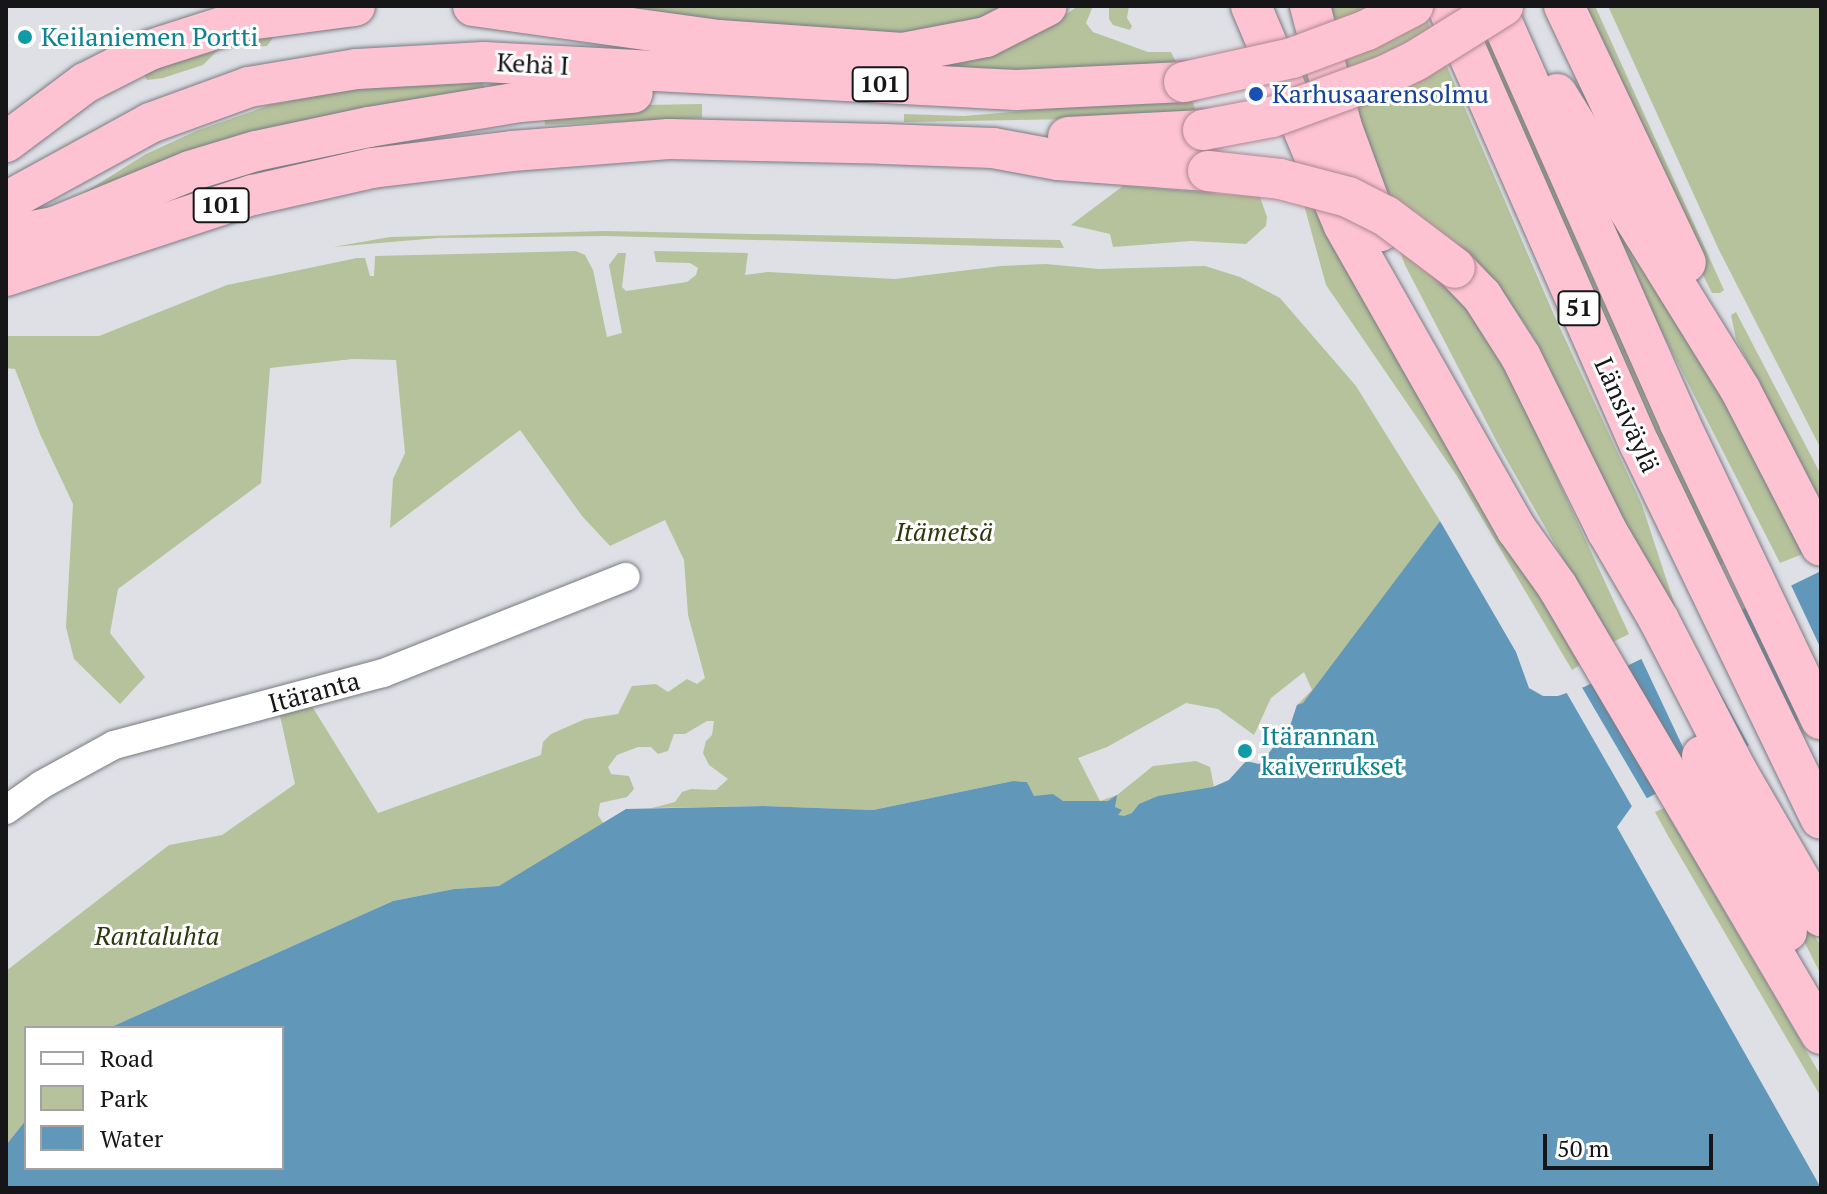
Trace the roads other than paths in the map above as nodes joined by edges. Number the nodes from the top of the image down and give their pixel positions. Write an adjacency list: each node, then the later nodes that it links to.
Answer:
1 (355, 6): 15 (highway)
2 (473, 6): 12 (highway)
3 (1047, 6): 12 (highway)
4 (1251, 6): 23 (highway)
5 (1310, 6): 23 (highway)
6 (1413, 6): 13 (highway, Kehä I / 101, bridge)
7 (1447, 6): 27 (highway, Länsiväylä / 51)
8 (1495, 6): 24 (highway, Länsiväylä / 51)
9 (1503, 6): 16 (highway, bridge)
10 (1515, 6): 20 (highway)
11 (1564, 6): 20 (highway)
12 (719, 40): 14 (highway)
13 (672, 73): 14 (highway, Kehä I / 101); 18 (highway)
14 (249, 87): 17 (highway, Kehä I / 101)
15 (6, 142)
16 (993, 148): 19 (highway, 101); 25 (highway, bridge)
17 (6, 202)
18 (6, 236)
19 (6, 276)
20 (1741, 391): 21 (highway)
21 (1821, 546)
22 (626, 577): 26 (street, Itäranta)
23 (1557, 586): 25 (highway)
24 (1821, 719)
25 (1711, 784): 28 (highway); 29 (highway); 30 (highway)
26 (6, 810)
27 (1821, 819)
28 (1821, 916)
29 (1821, 1000)
30 (1821, 1034)

